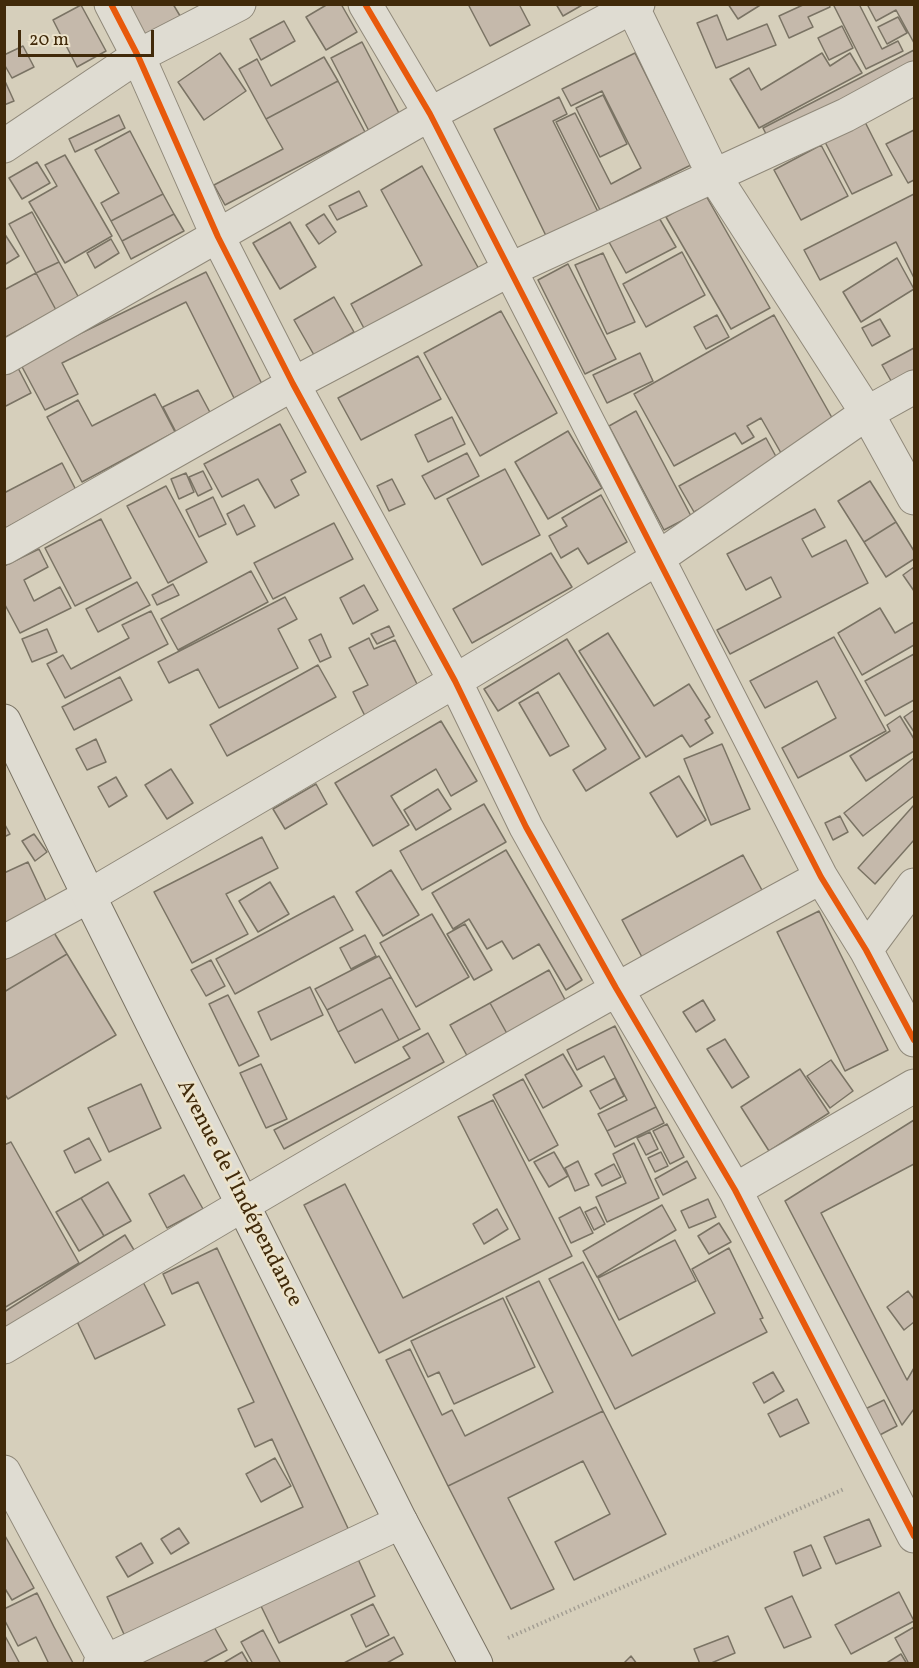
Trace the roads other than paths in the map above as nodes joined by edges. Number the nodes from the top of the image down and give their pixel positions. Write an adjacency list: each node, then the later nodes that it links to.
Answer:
1 (111, 4): 5 (street)
2 (239, 4): 5 (street)
3 (365, 4): 7 (street)
4 (634, 5): 7 (street); 9 (street)
5 (138, 56): 8 (street); 10 (street)
6 (915, 78): 9 (street)
7 (430, 114): 10 (street); 11 (street)
8 (4, 146)
9 (713, 174): 11 (street); 15 (street)
10 (218, 237): 12 (street); 13 (street)
11 (509, 270): 13 (street); 18 (street)
12 (4, 358)
13 (293, 384): 17 (street); 19 (street)
14 (915, 387): 15 (street)
15 (867, 413): 16 (street); 18 (street)
16 (915, 498)
17 (4, 548)
18 (658, 558): 19 (street); 21 (street)
19 (455, 681): 23 (street); 26 (street)
20 (4, 721): 23 (street, Avenue de l'Indépendance)
21 (821, 877): 25 (street); 26 (street)
22 (915, 885): 25 (street)
23 (89, 896): 24 (street); 30 (street, Avenue de l'Indépendance)
24 (4, 942)
25 (866, 950): 27 (street)
26 (616, 988): 29 (street); 30 (street)
27 (915, 1040)
28 (915, 1086): 29 (street)
29 (735, 1190): 34 (street)
30 (243, 1204): 31 (street); 33 (street, Avenue de l'Indépendance)
31 (4, 1347)
32 (4, 1472): 36 (street)
33 (401, 1522): 35 (street, Avenue de l'Indépendance); 36 (street)
34 (915, 1536)
35 (474, 1659)
36 (105, 1663)

